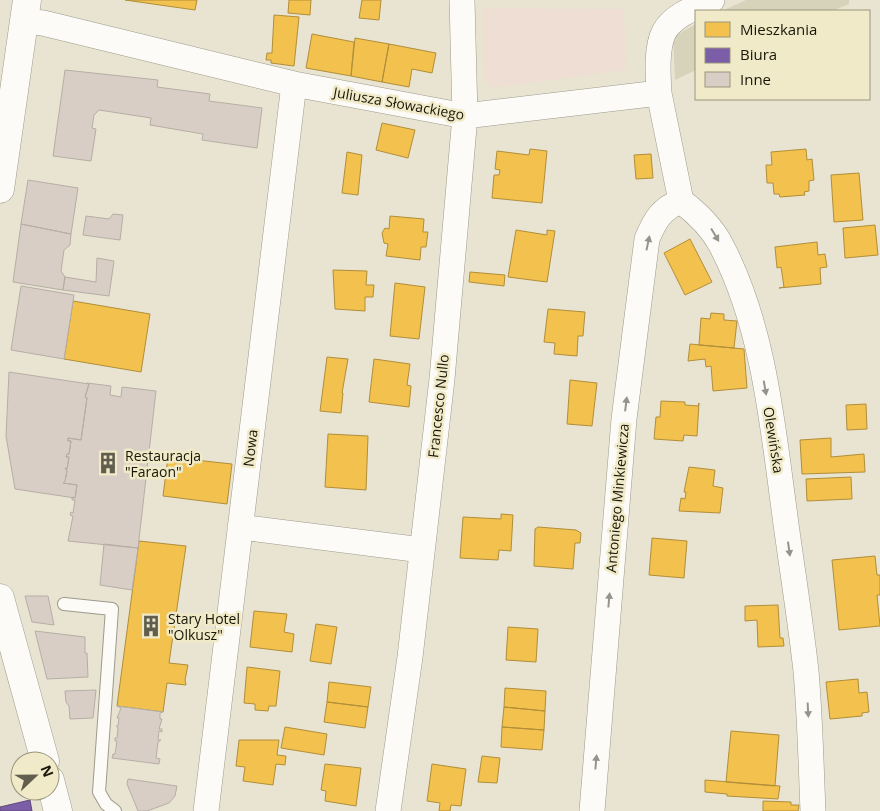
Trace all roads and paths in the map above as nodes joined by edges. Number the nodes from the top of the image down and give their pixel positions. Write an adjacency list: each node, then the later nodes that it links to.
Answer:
1 (462, 0): 6 (street, Francesco Nullo)
2 (712, 0): 5 (street)
3 (26, 10): 4 (street, Juliusza Słowackiego); 7 (street)
4 (294, 84): 6 (street, Juliusza Słowackiego); 10 (street, Nowa)
5 (659, 93): 6 (street, Juliusza Słowackiego); 9 (street)
6 (465, 116): 11 (street, Francesco Nullo)
7 (2, 154): 8 (street)
8 (0, 189)
9 (681, 201): 18 (street, Antoniego Minkiewicza, one-way to 9); 19 (street, Olewińska, one-way to 19)
10 (240, 527): 11 (street); 16 (street, Nowa)
11 (422, 550): 17 (street, Francesco Nullo)
12 (0, 598): 14 (street)
13 (64, 604): 15 (lane)
14 (42, 751)
15 (115, 811)
16 (206, 811)
17 (388, 811)
18 (592, 811)
19 (813, 811)

